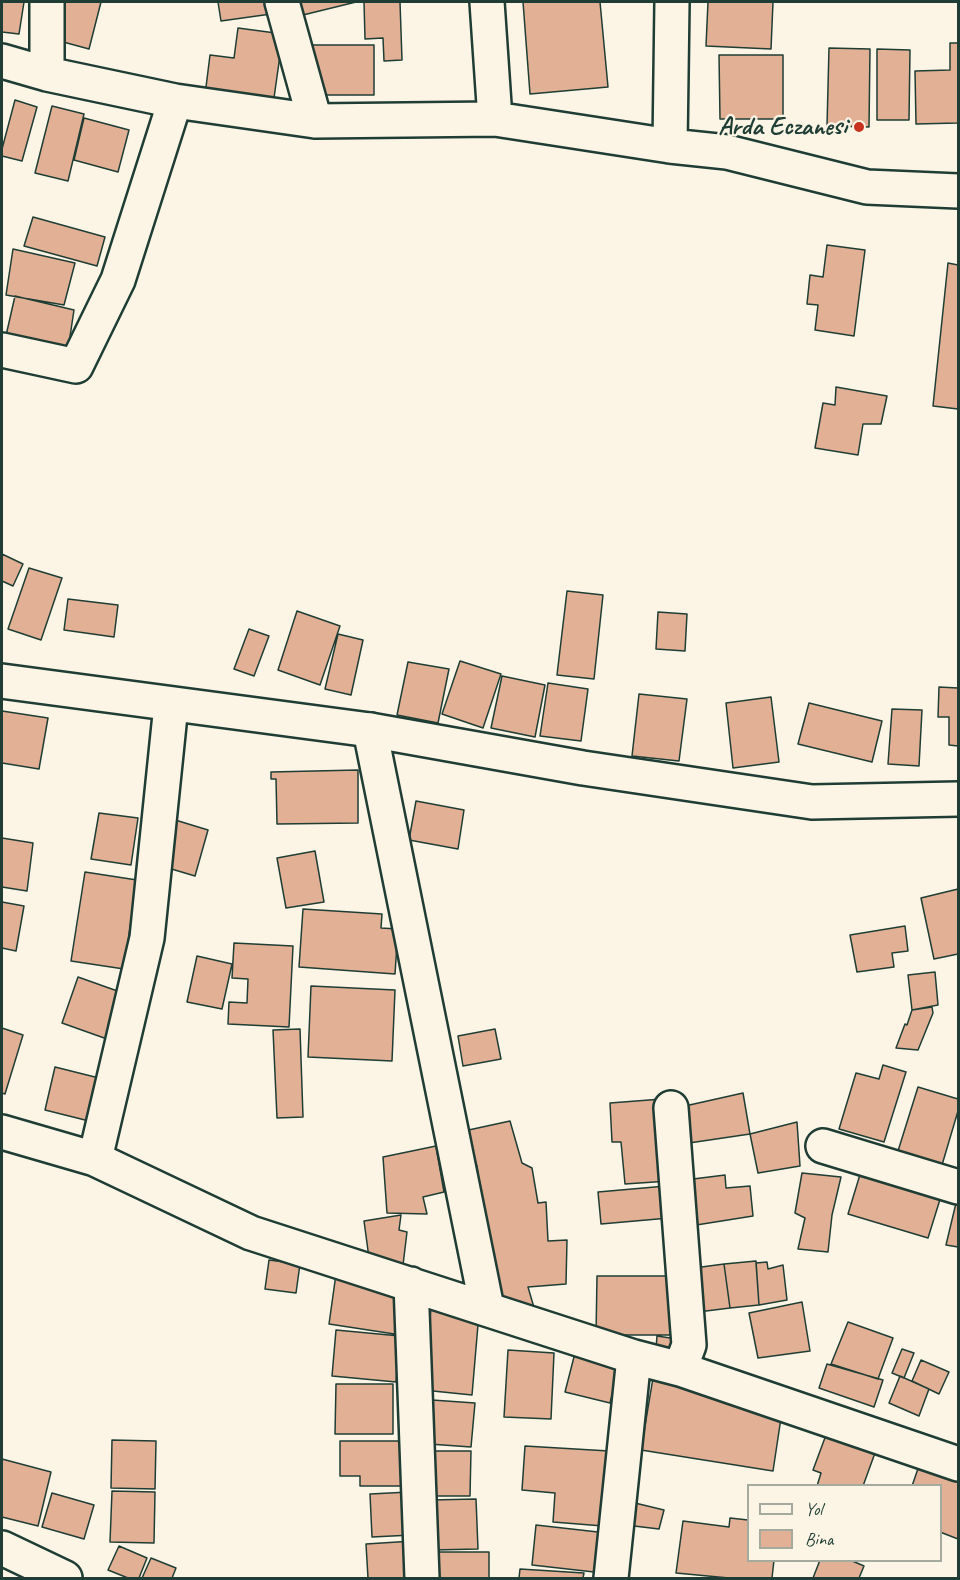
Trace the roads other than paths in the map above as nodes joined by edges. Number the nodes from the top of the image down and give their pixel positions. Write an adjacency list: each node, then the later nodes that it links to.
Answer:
1 (47, 2): 6 (street)
2 (282, 2): 9 (street)
3 (487, 2): 8 (street)
4 (672, 2): 10 (street)
5 (2, 61): 6 (street)
6 (47, 74): 7 (street)
7 (175, 101): 9 (street); 12 (street)
8 (495, 119): 9 (street); 10 (street)
9 (315, 121)
10 (670, 146): 11 (street)
11 (958, 191)
12 (2, 350)
13 (2, 681): 14 (street)
14 (171, 705): 15 (street); 20 (street)
15 (370, 730): 16 (street); 23 (street)
16 (958, 799)
17 (671, 1108): 25 (street)
18 (2, 1132): 20 (street)
19 (823, 1146): 21 (street)
20 (95, 1159): 22 (street)
21 (958, 1187)
22 (411, 1284): 23 (street); 29 (street)
23 (487, 1308): 24 (street)
24 (634, 1357): 25 (street); 30 (street)
25 (680, 1369): 26 (street)
26 (958, 1464)
27 (2, 1548): 28 (street)
28 (65, 1578)
29 (422, 1578)
30 (610, 1578)

